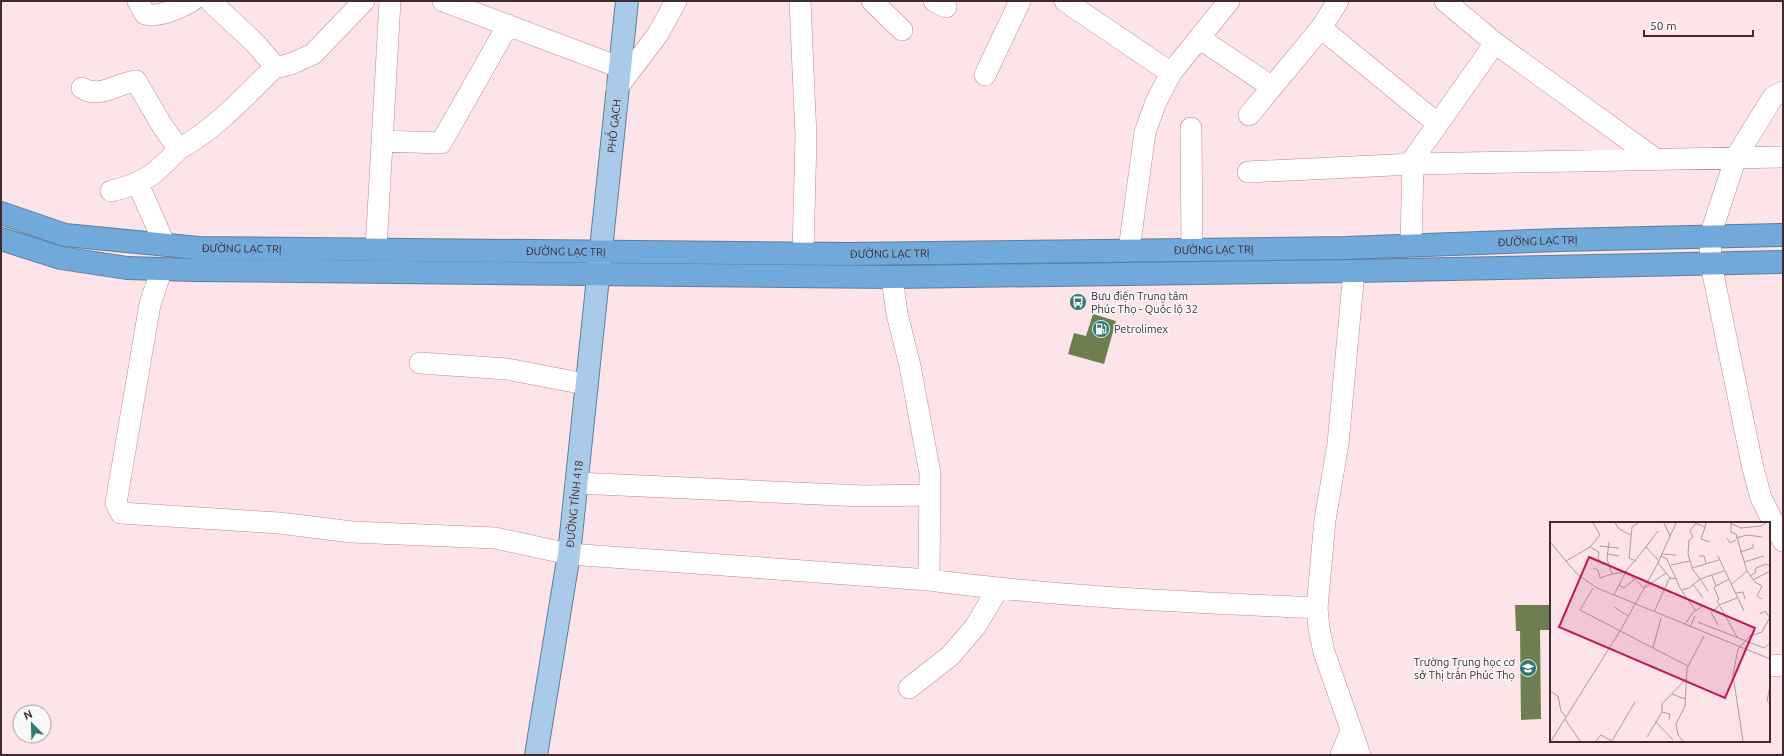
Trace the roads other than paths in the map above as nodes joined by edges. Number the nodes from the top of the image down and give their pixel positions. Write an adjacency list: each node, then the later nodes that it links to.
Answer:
1 (138, 1): 2 (street)
2 (192, 1)
3 (210, 1): 21 (street)
4 (364, 1): 21 (street)
5 (390, 1): 32 (street)
6 (443, 1): 16 (street)
7 (627, 1): 22 (main road, PHỐ GẠCH)
8 (676, 1): 27 (street)
9 (800, 1): 51 (street)
10 (872, 1): 18 (street)
11 (1020, 1): 24 (street)
12 (1065, 1): 23 (street)
13 (1229, 1): 19 (street)
14 (1338, 1): 17 (street)
15 (1445, 1): 20 (street)
16 (508, 25): 22 (street); 32 (street)
17 (1320, 28): 25 (street); 30 (street)
18 (902, 30)
19 (1199, 38): 23 (street); 25 (street)
20 (1495, 43): 30 (street); 36 (street)
21 (276, 66): 33 (street)
22 (619, 67): 27 (main road, PHỐ GẠCH)
23 (1171, 73): 48 (street)
24 (985, 75)
25 (1272, 87): 29 (street)
26 (82, 88): 33 (street)
27 (617, 89): 50 (main road, PHỐ GẠCH)
28 (1783, 92): 34 (street)
29 (1249, 115)
30 (1438, 124): 37 (street)
31 (1191, 128): 49 (street)
32 (382, 141): 47 (street)
33 (179, 149): 39 (street)
34 (1736, 157): 35 (street); 36 (street); 43 (street)
35 (1783, 157)
36 (1654, 158): 37 (street)
37 (1411, 164): 38 (street); 46 (street)
38 (1248, 172)
39 (138, 184): 40 (street); 45 (street)
40 (111, 191)
41 (1, 213): 45 (highway, ĐƯỜNG LẠC TRỊ)
42 (1783, 235): 43 (highway, ĐƯỜNG LẠC TRỊ)
43 (1710, 236): 46 (highway, ĐƯỜNG LẠC TRỊ); 53 (street)
44 (1, 239): 54 (highway, ĐƯỜNG LẠC TRỊ)
45 (165, 245): 47 (highway, ĐƯỜNG LẠC TRỊ)
46 (1411, 246): 49 (highway, ĐƯỜNG LẠC TRỊ)
47 (376, 249): 50 (highway, ĐƯỜNG LẠC TRỊ)
48 (1129, 250): 49 (highway, ĐƯỜNG LẠC TRỊ); 51 (highway, ĐƯỜNG LẠC TRỊ)
49 (1192, 250)
50 (602, 251): 51 (highway, ĐƯỜNG LẠC TRỊ); 56 (main road, ĐƯỜNG TỈNH 418)
51 (803, 253)
52 (1783, 262): 53 (highway, ĐƯỜNG LẠC TRỊ)
53 (1711, 264): 55 (highway, ĐƯỜNG LẠC TRỊ); 62 (street)
54 (162, 269): 56 (highway, ĐƯỜNG LẠC TRỊ); 63 (street)
55 (1354, 271): 57 (highway, ĐƯỜNG LẠC TRỊ); 66 (street)
56 (599, 274): 57 (highway, ĐƯỜNG LẠC TRỊ); 59 (main road, ĐƯỜNG TỈNH 418)
57 (892, 277): 61 (street)
58 (420, 363): 59 (street)
59 (585, 384): 60 (main road, ĐƯỜNG TỈNH 418)
60 (576, 483): 61 (street); 63 (main road, ĐƯỜNG TỈNH 418)
61 (930, 495): 64 (street)
62 (1783, 541)
63 (569, 554): 64 (street); 71 (main road, ĐƯỜNG TỈNH 418)
64 (929, 580): 65 (street)
65 (998, 589): 66 (street); 69 (street)
66 (1317, 608): 70 (street)
67 (1783, 665): 68 (street)
68 (1770, 666)
69 (910, 688)
70 (1351, 731): 72 (street); 73 (street)
71 (536, 755)
72 (1341, 755)
73 (1360, 755)

